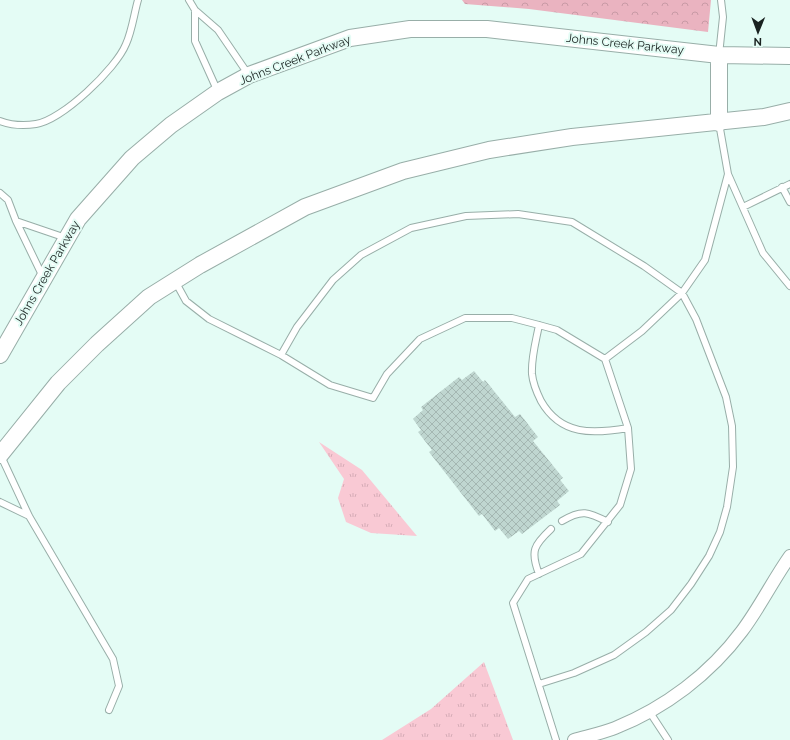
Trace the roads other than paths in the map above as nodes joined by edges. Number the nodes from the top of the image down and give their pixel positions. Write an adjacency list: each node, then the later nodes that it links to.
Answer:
1 (138, 0): 10 (lane)
2 (189, 0): 4 (lane)
3 (721, 0): 5 (lane)
4 (195, 10): 7 (lane); 8 (lane)
5 (719, 54): 6 (street, Johns Creek Parkway); 7 (street, Johns Creek Parkway); 11 (street)
6 (790, 56)
7 (249, 75): 8 (street, Johns Creek Parkway)
8 (218, 92): 19 (street, Johns Creek Parkway)
9 (790, 110): 11 (street)
10 (0, 121)
11 (719, 123): 12 (lane); 21 (street)
12 (728, 174): 17 (lane); 23 (lane)
13 (790, 184): 14 (lane)
14 (782, 187): 16 (lane); 17 (lane)
15 (0, 193): 18 (lane)
16 (790, 202)
17 (743, 207): 22 (lane)
18 (16, 221): 19 (lane); 20 (lane)
19 (66, 238): 20 (street, Johns Creek Parkway)
20 (43, 278): 25 (street, Johns Creek Parkway)
21 (175, 281): 26 (lane); 29 (street)
22 (790, 286)
23 (682, 293): 26 (lane); 27 (lane); 37 (lane)
24 (539, 325): 26 (lane); 27 (lane); 28 (lane)
25 (0, 355)
26 (281, 355)
27 (605, 359): 28 (lane)
28 (628, 428): 33 (lane)
29 (0, 454): 31 (lane)
30 (0, 502): 31 (lane)
31 (29, 516): 38 (lane)
32 (562, 521): 33 (lane)
33 (608, 522): 36 (lane)
34 (551, 529): 36 (lane)
35 (788, 562): 39 (street)
36 (539, 574): 37 (lane)
37 (539, 684): 40 (lane)
38 (109, 710)
39 (649, 711): 41 (street); 42 (lane)
40 (556, 740)
41 (574, 740)
42 (668, 740)

